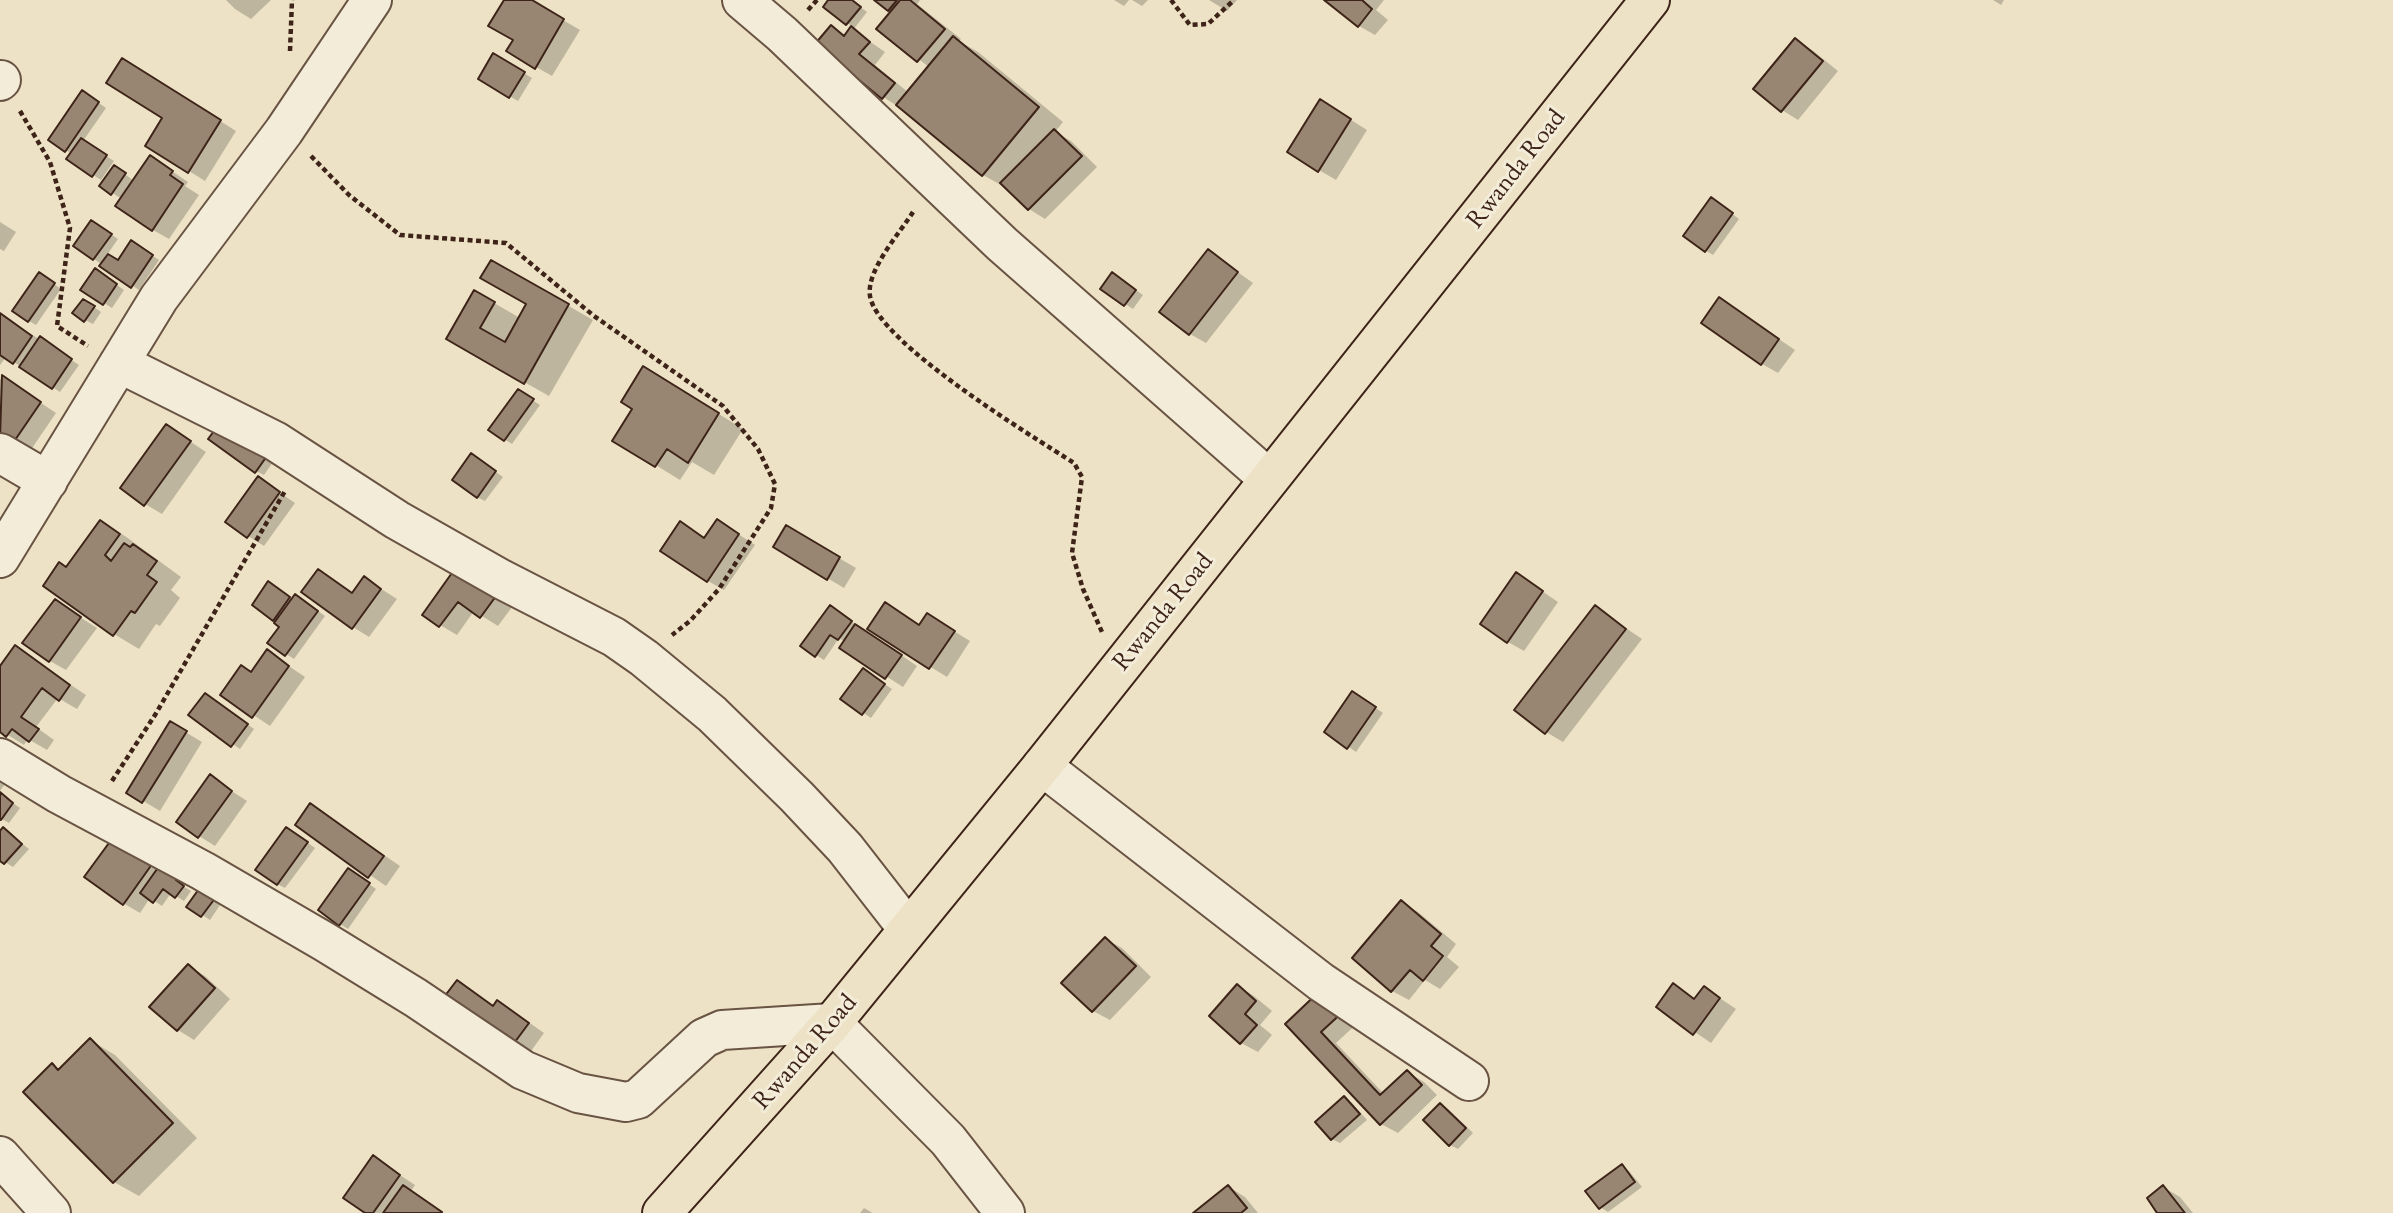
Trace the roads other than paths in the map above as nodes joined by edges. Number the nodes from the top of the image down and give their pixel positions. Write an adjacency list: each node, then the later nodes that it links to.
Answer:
1 (372, 0): 4 (street)
2 (742, 0): 6 (street)
3 (1650, 0): 6 (highway, Rwanda Road)
4 (104, 355): 7 (street); 11 (street)
5 (0, 453): 7 (street)
6 (1269, 480): 10 (highway, Rwanda Road)
7 (48, 481): 8 (street)
8 (0, 558)
9 (0, 758): 12 (street)
10 (1042, 766): 11 (highway, Rwanda Road); 13 (street)
11 (908, 929): 12 (highway, Rwanda Road)
12 (832, 1023): 16 (highway, Rwanda Road); 17 (street)
13 (1469, 1081)
14 (0, 1156): 15 (street)
15 (51, 1213)
16 (662, 1213)
17 (1005, 1213)

